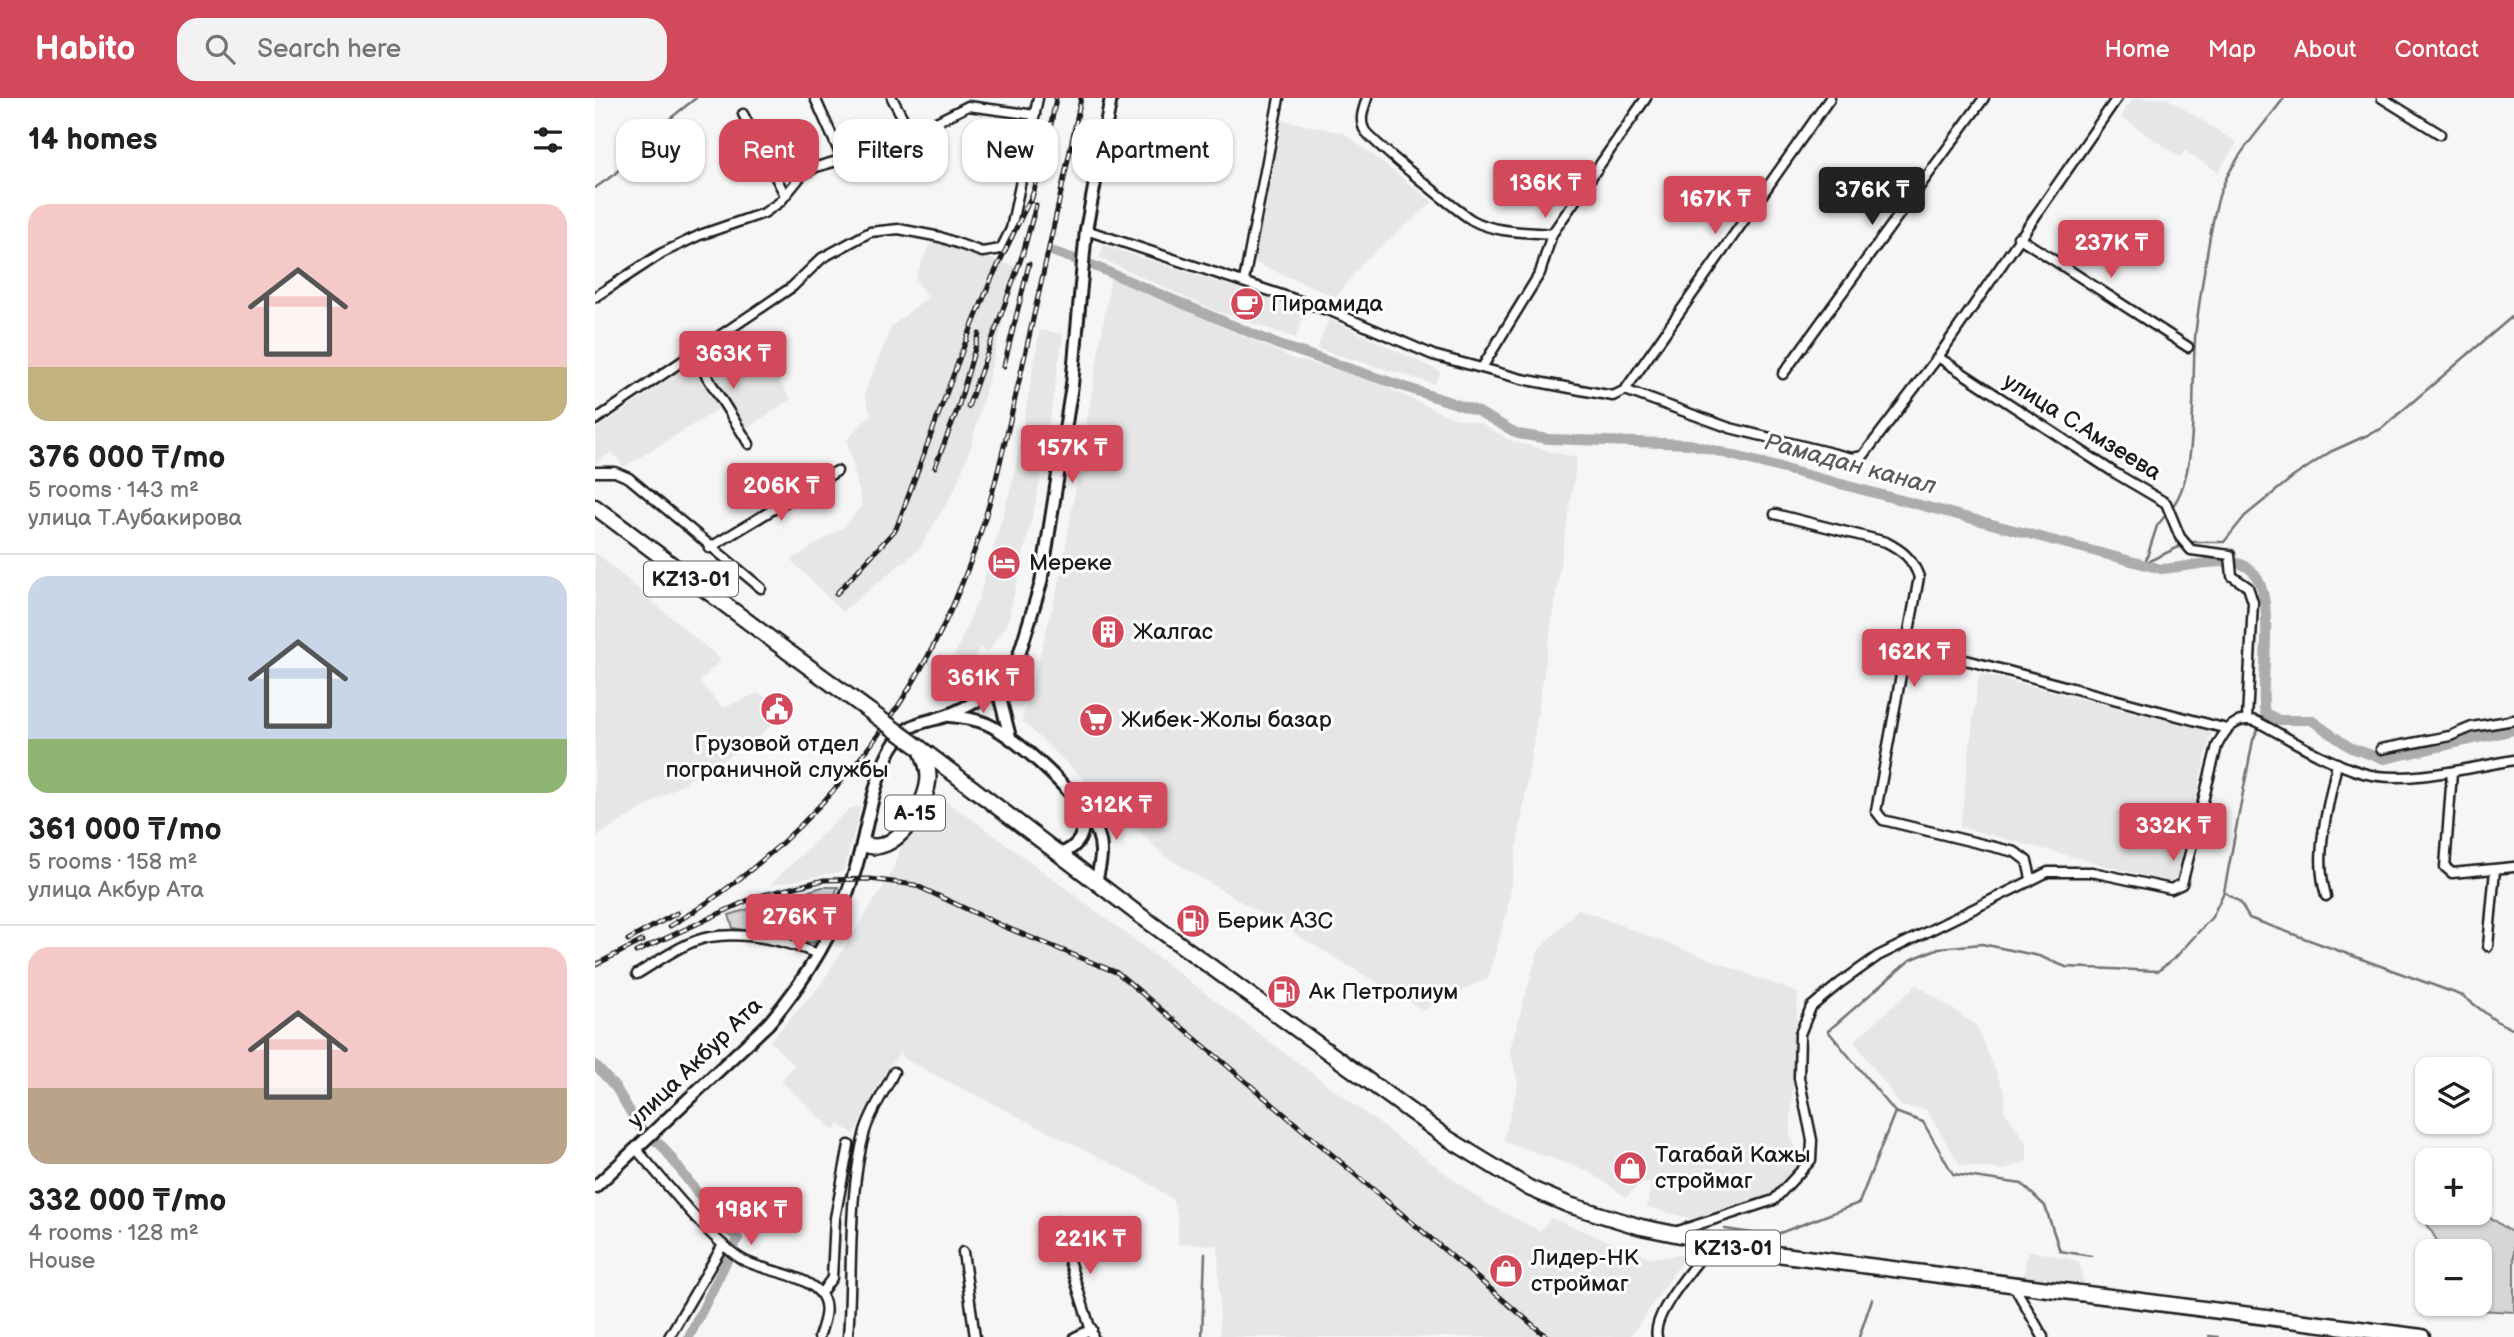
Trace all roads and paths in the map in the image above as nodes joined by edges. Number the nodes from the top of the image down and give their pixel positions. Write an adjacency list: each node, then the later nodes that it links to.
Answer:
1 (815, 98): 18 (street)
2 (892, 98): 15 (street)
3 (1038, 98): 14 (street)
4 (1111, 98): 21 (main road)
5 (1279, 98): 24 (street)
6 (1367, 98): 22 (street)
7 (1646, 98): 22 (street)
8 (1830, 98): 31 (street)
9 (1984, 98): 30 (street)
10 (2117, 98): 23 (street)
11 (2382, 98): 17 (street)
12 (966, 102): 14 (street); 16 (street)
13 (743, 114): 20 (street)
14 (1035, 115): 27 (street)
15 (903, 119)
16 (938, 119)
17 (2440, 134)
18 (833, 138)
19 (833, 161): 20 (street)
20 (785, 195): 25 (street)
21 (1086, 230): 24 (street); 41 (main road)
22 (1552, 234): 29 (street)
23 (2018, 237): 26 (street); 28 (street)
24 (1244, 281): 29 (street)
25 (595, 297)
26 (2188, 348)
27 (692, 354): 32 (street); 33 (street)
28 (1938, 357): 31 (street); 43 (street, улица С.Амзеева)
29 (1483, 366): 31 (street)
30 (1783, 374)
31 (1625, 390)
32 (595, 420)
33 (750, 444)
34 (837, 471): 38 (street)
35 (595, 472): 38 (street)
36 (595, 508): 47 (highway, KZ13-01, bridge)
37 (1775, 514): 40 (street)
38 (709, 548): 39 (street)
39 (761, 589)
40 (1907, 650): 45 (street); 57 (street)
41 (1005, 686): 42 (main road, улица Акбур Ата); 46 (main road)
42 (947, 716): 46 (main road); 53 (main road, улица Акбур Ата)
43 (2247, 719): 45 (street); 50 (street)
44 (2514, 720): 48 (street)
45 (2227, 729): 57 (street)
46 (1010, 737): 52 (main road)
47 (921, 749): 53 (highway, A-15); 54 (highway, KZ13-01)
48 (2381, 749)
49 (2514, 760): 51 (street)
50 (2337, 763): 51 (street); 59 (street)
51 (2452, 772): 56 (street)
52 (1084, 813): 54 (main road); 58 (main road)
53 (864, 844): 61 (main road, улица Акбур Ата)
54 (1060, 853): 58 (highway, KZ13-01)
55 (2514, 867): 56 (street)
56 (2495, 870): 60 (street)
57 (2031, 878): 68 (street)
58 (1096, 882): 68 (highway, KZ13-01)
59 (2326, 896)
60 (2488, 946)
61 (818, 954): 62 (street); 65 (main road, улица Акбур Ата)
62 (637, 974)
63 (894, 1072): 78 (street)
64 (849, 1145): 73 (street)
65 (636, 1149): 66 (main road, улица Акбур Ата); 70 (street)
66 (596, 1185)
67 (1057, 1222): 74 (street)
68 (1670, 1234): 69 (highway, KZ13-01)
69 (1711, 1244): 72 (highway, KZ13-01); 81 (street)
70 (723, 1245): 73 (street); 77 (street)
71 (963, 1252): 79 (street)
72 (2013, 1284): 76 (highway, KZ13-01); 82 (street)
73 (821, 1293): 75 (street)
74 (1093, 1333): 80 (street)
75 (822, 1336)
76 (2400, 1336): 83 (highway, KZ13-01)
77 (669, 1337)
78 (848, 1337)
79 (975, 1337)
80 (1075, 1337)
81 (1657, 1337)
82 (2043, 1337)
83 (2423, 1337)

